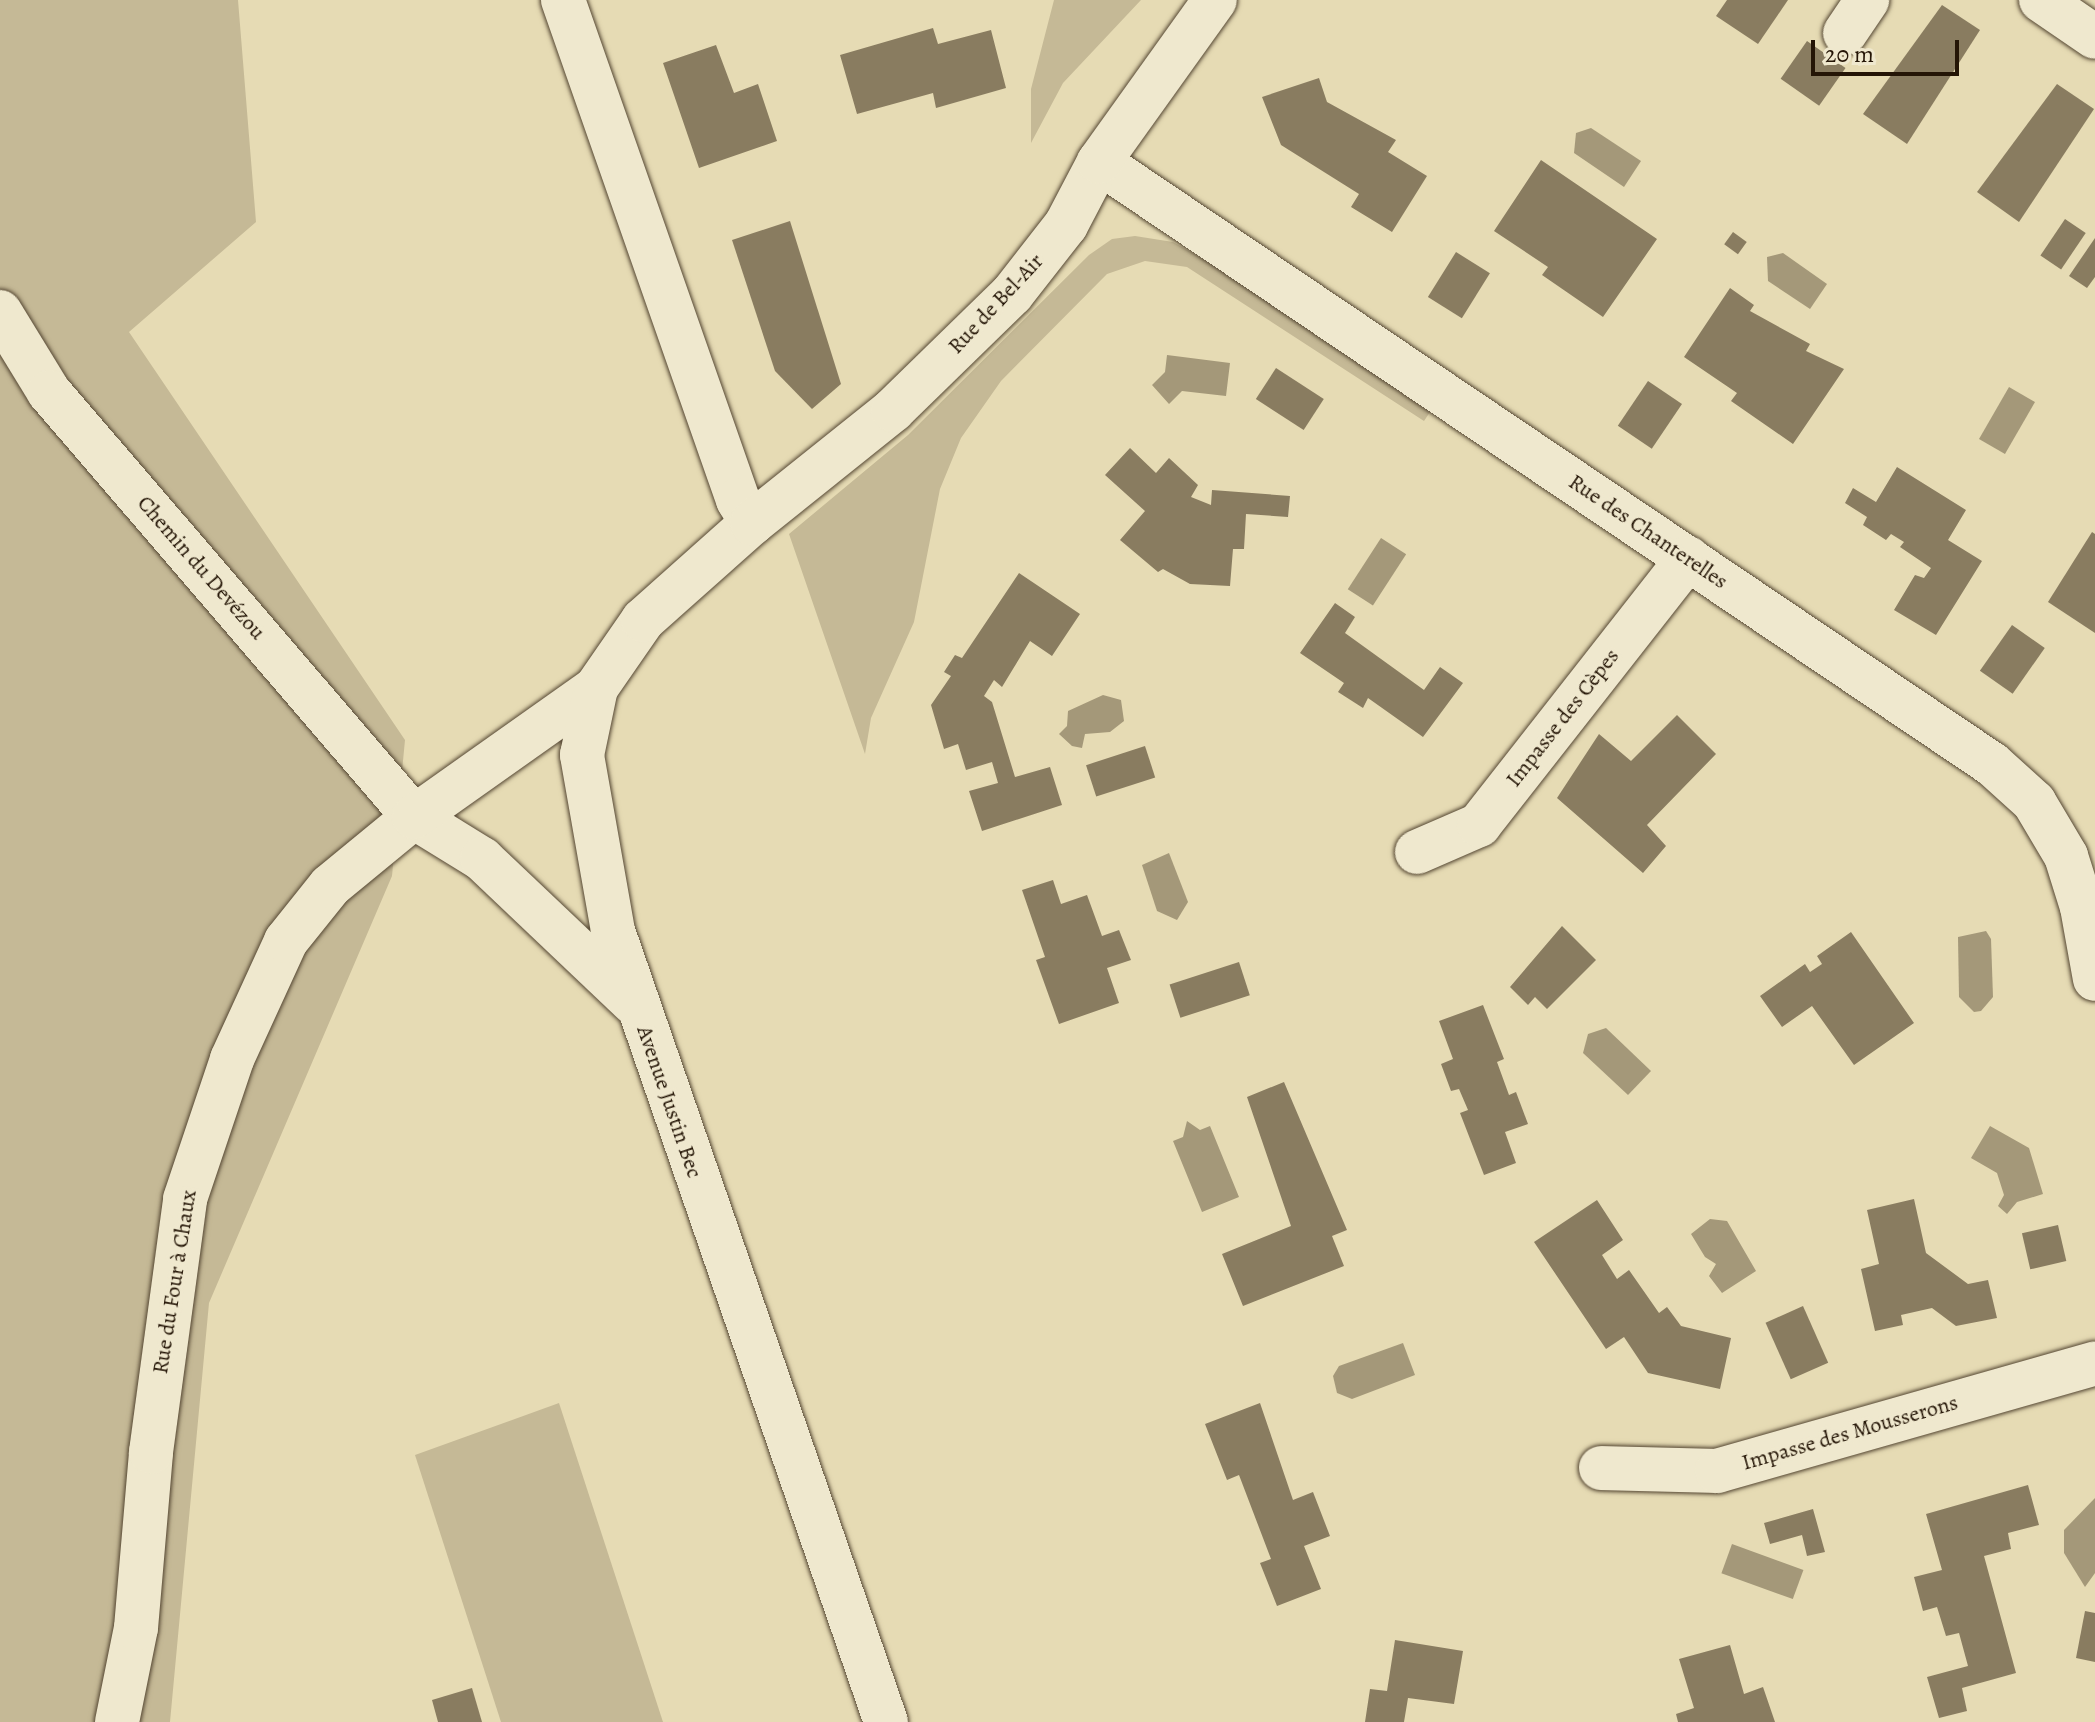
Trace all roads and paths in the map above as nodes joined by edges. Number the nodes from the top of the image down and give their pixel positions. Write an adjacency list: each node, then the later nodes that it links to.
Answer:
1 (563, 0): 7 (street)
2 (1215, 0): 5 (street, Rue de Bel-Air)
3 (2041, 0): 4 (street)
4 (2095, 37)
5 (1099, 162): 7 (street, Rue de Bel-Air); 8 (street, Rue des Chanterelles)
6 (0, 312): 10 (street, Chemin du Devézou)
7 (752, 523): 9 (street, Avenue Justin Bec)
8 (1688, 558): 11 (street, Impasse des Cèpes); 12 (street, Rue des Chanterelles)
9 (596, 688): 10 (street, Rue du Four à Chaux); 13 (street, Avenue Justin Bec)
10 (414, 817): 13 (street); 16 (street, Rue du Four à Chaux)
11 (1417, 852)
12 (2095, 979)
13 (636, 1004): 17 (street, Avenue Justin Bec)
14 (2095, 1363): 15 (street, Impasse des Mousserons)
15 (1601, 1468)
16 (117, 1722)
17 (886, 1722)

